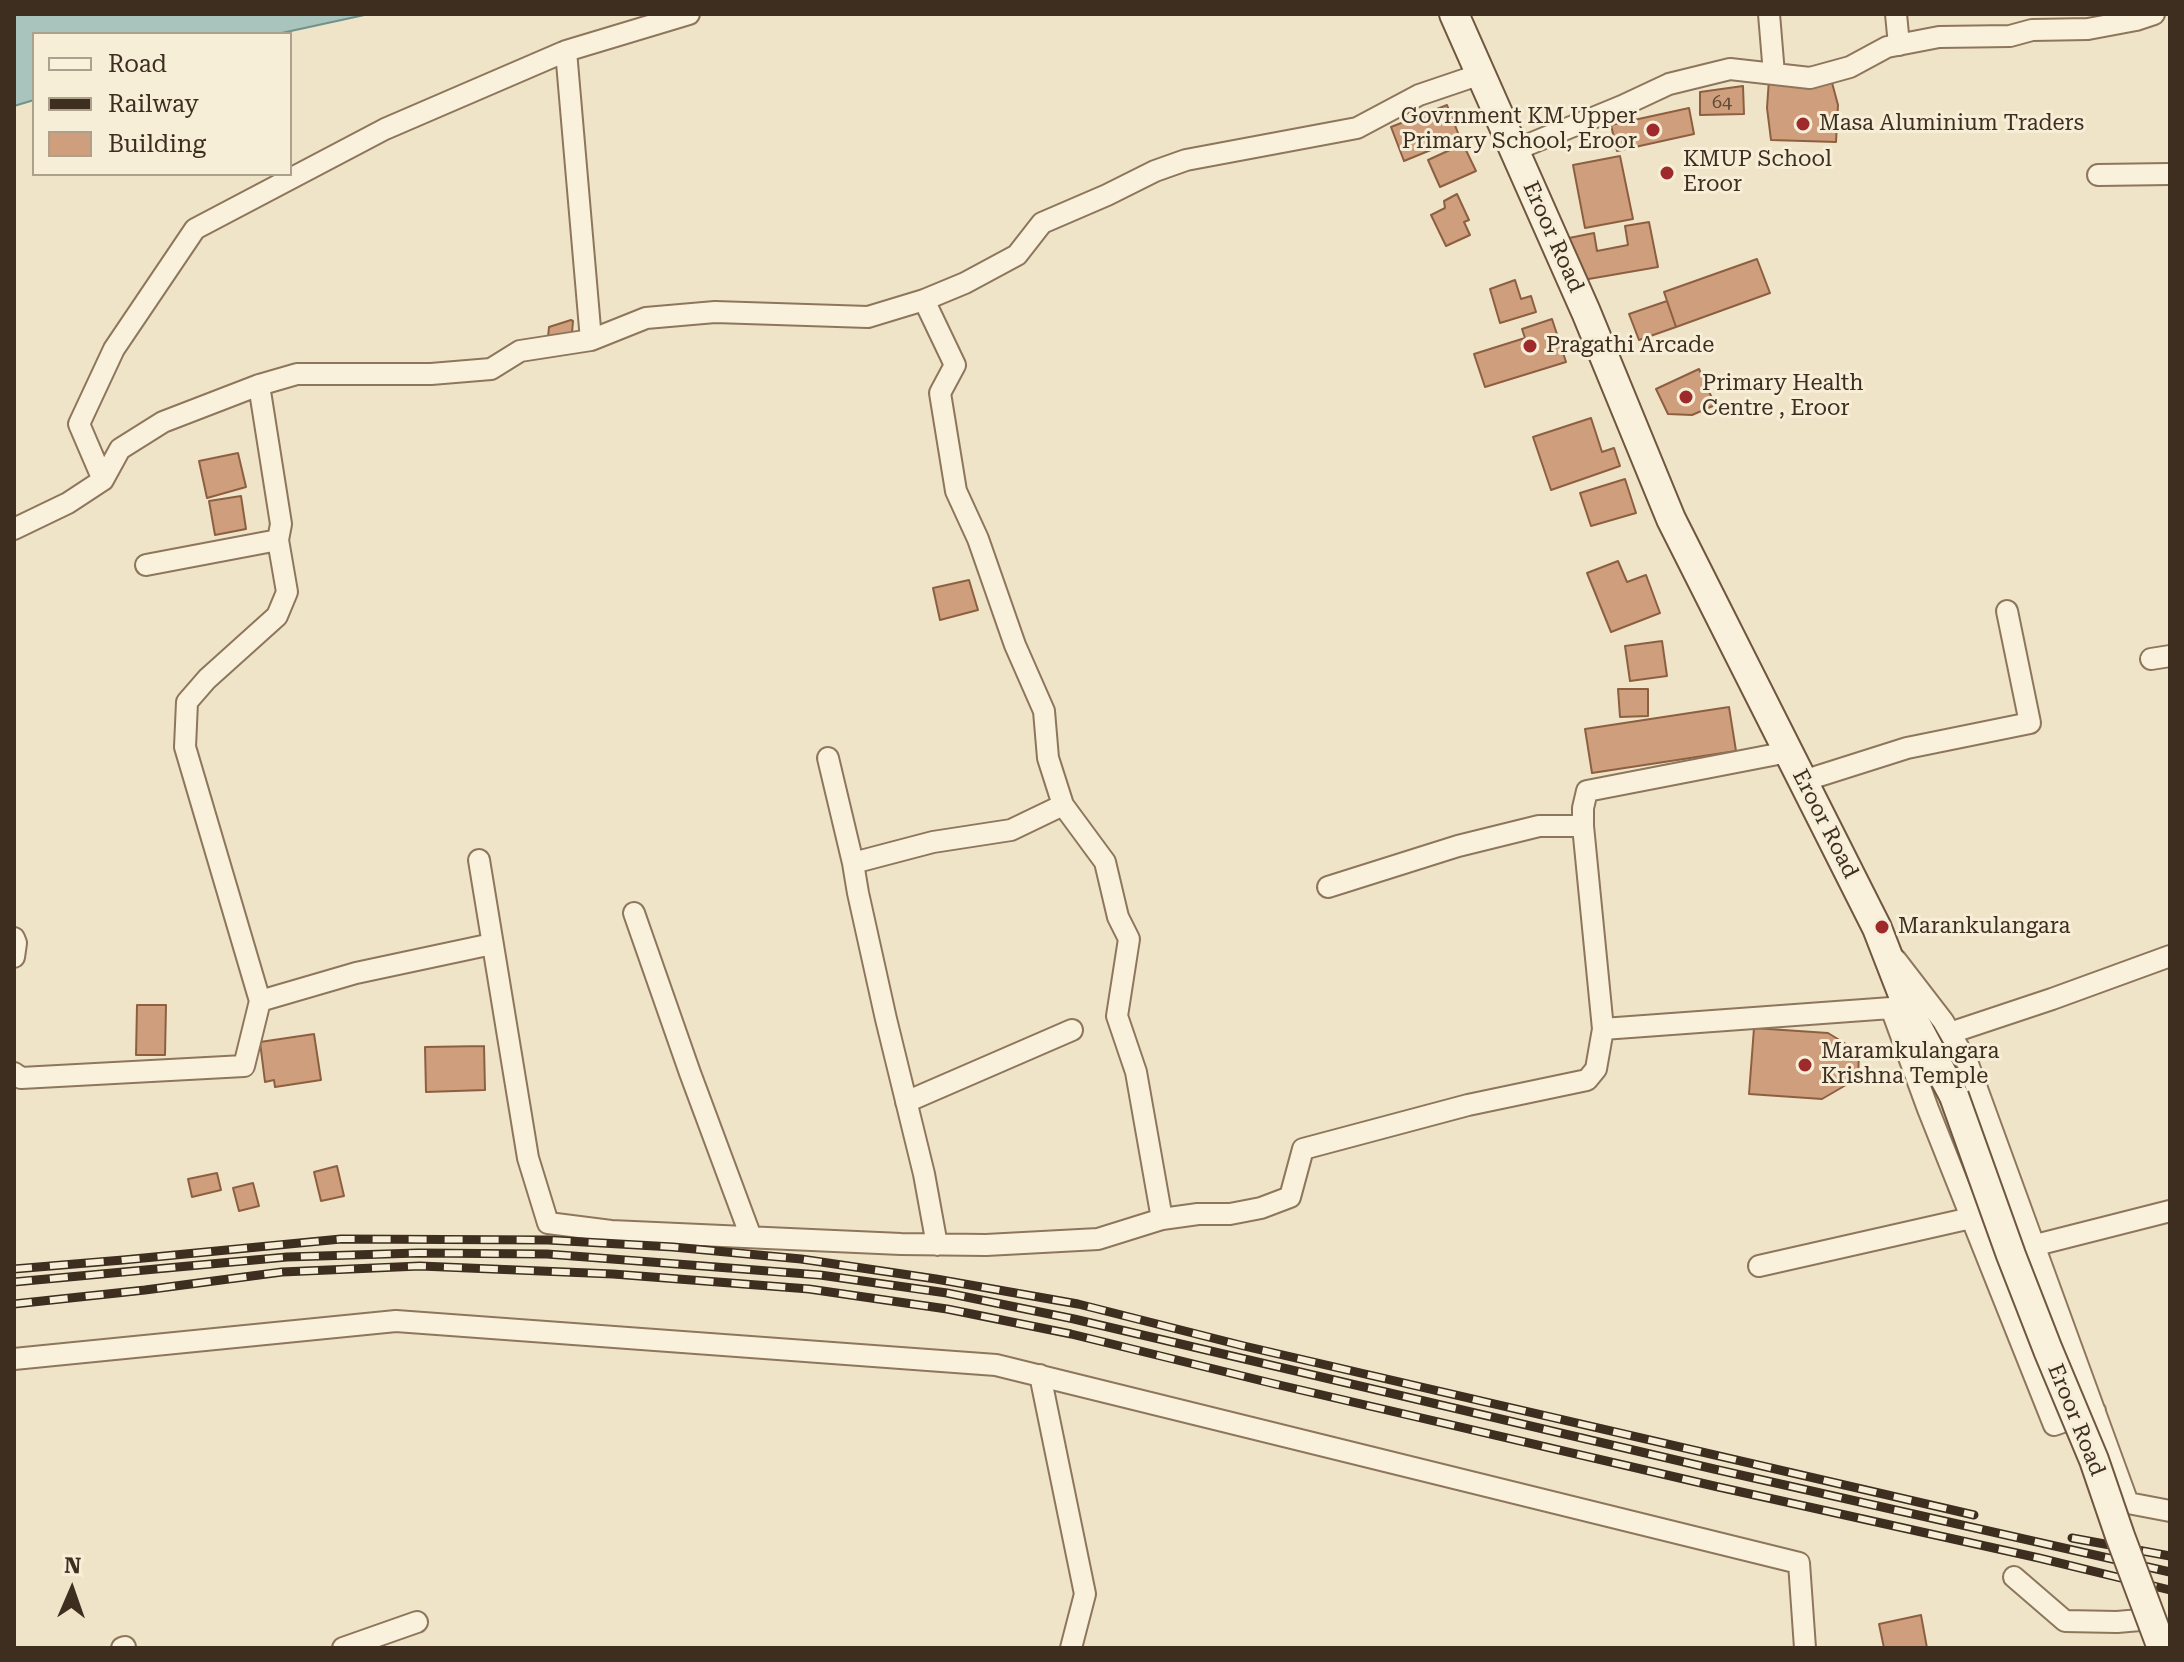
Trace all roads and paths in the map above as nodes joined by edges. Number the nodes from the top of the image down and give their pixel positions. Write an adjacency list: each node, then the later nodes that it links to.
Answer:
1 (689, 14): 7 (street)
2 (1454, 14): 8 (main road, Eroor Road)
3 (1769, 14): 9 (street)
4 (1896, 14): 6 (street)
5 (2154, 14): 6 (street)
6 (1899, 45): 9 (street)
7 (566, 51): 14 (street); 16 (street)
8 (1481, 74): 10 (main road, Eroor Road); 13 (street)
9 (1774, 74): 10 (street)
10 (1515, 150): 21 (main road, Eroor Road)
11 (2170, 174): 12 (street)
12 (2098, 175)
13 (924, 300): 14 (street); 24 (street)
14 (591, 340): 15 (street)
15 (259, 385): 16 (street); 18 (street)
16 (103, 480): 17 (street)
17 (14, 529)
18 (278, 540): 19 (street); 35 (street)
19 (146, 565)
20 (2007, 611): 23 (street)
21 (1788, 752): 23 (main road, Eroor Road); 25 (street)
22 (828, 758): 27 (street)
23 (1803, 781): 32 (main road, Eroor Road)
24 (1063, 805): 27 (street); 43 (street)
25 (1583, 826): 28 (street); 36 (street)
26 (479, 860): 31 (street)
27 (853, 863): 40 (street)
28 (1328, 887)
29 (634, 913): 44 (street)
30 (14, 938): 34 (street)
31 (492, 944): 35 (street); 44 (street)
32 (1884, 944): 38 (street); 53 (main road, Eroor Road, bridge)
33 (2170, 956): 38 (street)
34 (14, 957)
35 (260, 1001): 39 (street)
36 (1603, 1029): 42 (street); 43 (street)
37 (1072, 1030): 40 (street)
38 (1950, 1033): 46 (street)
39 (14, 1073)
40 (906, 1102): 45 (street)
41 (2170, 1211): 46 (street)
42 (1971, 1218): 47 (street); 50 (street)
43 (1162, 1219): 45 (street)
44 (751, 1237): 45 (street)
45 (937, 1245)
46 (2036, 1245): 50 (street)
47 (1759, 1266)
48 (14, 1359): 49 (street)
49 (1040, 1375): 56 (street); 57 (street)
50 (2095, 1411): 51 (street)
51 (2170, 1511)
52 (2014, 1577): 53 (street)
53 (2152, 1619): 58 (main road, Eroor Road, bridge)
54 (417, 1622): 55 (street)
55 (343, 1648)
56 (1071, 1648)
57 (1805, 1648)
58 (2162, 1648)

